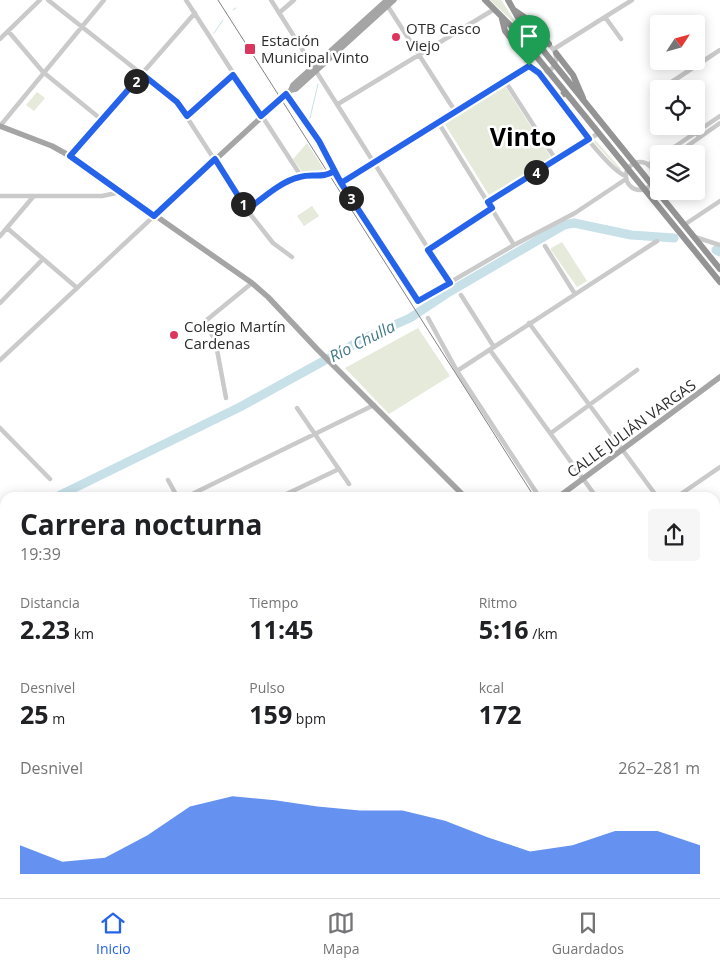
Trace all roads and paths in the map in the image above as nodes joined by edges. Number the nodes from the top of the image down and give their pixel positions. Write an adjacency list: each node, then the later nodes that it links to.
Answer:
1 (40, 0): 19 (street)
2 (48, 0): 18 (street)
3 (104, 0): 18 (street)
4 (186, 0): 14 (street)
5 (271, 0): 15 (street)
6 (294, 0): 15 (street)
7 (394, 0): 11 (main road)
8 (485, 0): 12 (highway)
9 (508, 0): 13 (highway)
10 (632, 0): 17 (street)
11 (386, 2): 27 (street); 31 (main road)
12 (493, 10): 16 (highway); 27 (street)
13 (513, 10): 22 (highway); 23 (highway)
14 (195, 13): 35 (street); 36 (street)
15 (279, 13): 31 (street)
16 (501, 17): 24 (highway); 28 (highway)
17 (605, 17): 21 (street); 26 (street)
18 (82, 27): 33 (street); 35 (street)
19 (9, 32): 20 (street); 33 (street)
20 (0, 39)
21 (621, 39)
22 (537, 43): 23 (street); 24 (street); 29 (highway)
23 (549, 44): 26 (street)
24 (530, 48): 28 (street); 32 (highway)
25 (720, 50): 38 (street)
26 (555, 51): 29 (street); 43 (highway)
27 (420, 56): 42 (street); 44 (street)
28 (526, 58): 30 (street)
29 (554, 65): 32 (street); 43 (highway)
30 (529, 66): 34 (street); 37 (street)
31 (315, 68): 39 (main road); 42 (street)
32 (548, 71): 34 (street); 40 (highway)
33 (43, 72): 48 (street); 51 (street)
34 (539, 73): 41 (street)
35 (142, 74): 45 (street); 48 (street)
36 (233, 75): 45 (street); 46 (street)
37 (505, 80): 44 (street); 61 (street)
38 (675, 80)
39 (289, 92): 46 (main road); 66 (street)
40 (565, 93): 41 (highway); 54 (highway)
41 (558, 99): 56 (street)
42 (338, 104): 62 (street)
43 (587, 106): 63 (highway)
44 (455, 111): 49 (street)
45 (187, 116): 60 (street)
46 (261, 116): 60 (main road); 68 (street)
47 (720, 116): 52 (street)
48 (102, 120): 59 (street)
49 (438, 122): 62 (street); 78 (street)
50 (720, 123): 53 (street)
51 (0, 126): 59 (main road)
52 (705, 129)
53 (705, 131)
54 (599, 133): 56 (street); 67 (highway)
55 (698, 135): 57 (street); 58 (street)
56 (589, 139): 61 (street); 67 (street)
57 (680, 145)
58 (686, 145)
59 (70, 156): 73 (main road)
60 (215, 159): 80 (street); 81 (main road)
61 (556, 160): 78 (street)
62 (373, 161): 69 (street); 90 (street)
63 (634, 163): 64 (street); 67 (street); 70 (highway)
64 (648, 164): 65 (street)
65 (650, 167)
66 (334, 171): 68 (street); 69 (street)
67 (626, 174): 72 (highway); 87 (street)
68 (301, 176): 80 (street)
69 (341, 183): 95 (street)
70 (650, 184)
71 (650, 186): 72 (street)
72 (644, 190): 94 (highway)
73 (121, 192): 75 (street); 81 (main road)
74 (0, 196): 75 (street)
75 (33, 197): 83 (street)
76 (663, 200): 82 (highway)
77 (720, 201): 82 (street)
78 (488, 202): 79 (street)
79 (492, 208): 87 (street); 90 (street)
80 (247, 210): 91 (street)
81 (154, 216): 96 (main road); 97 (street)
82 (684, 225): 85 (highway)
83 (7, 228): 84 (street); 92 (street)
84 (0, 236)
85 (694, 237): 88 (street); 93 (highway)
86 (657, 241): 98 (street)
87 (514, 244): 95 (street)
88 (720, 245)
89 (545, 246): 98 (street)
90 (428, 250): 95 (street)
91 (292, 257)
92 (43, 259): 97 (street); 100 (street)
93 (720, 269)
94 (720, 282)
95 (450, 283)
96 (252, 284): 108 (street); 109 (main road)
97 (76, 287): 104 (street)
98 (574, 294): 102 (street)
99 (461, 295): 103 (street)
100 (0, 304)
101 (428, 318): 106 (street)
102 (529, 323): 103 (street); 110 (street)
103 (492, 348): 106 (street); 113 (street)
104 (0, 360)
105 (637, 370): 110 (street)
106 (457, 371): 126 (street)
107 (720, 378): 115 (main road, CALLE JULIÁN VARGAS)
108 (226, 398)
109 (374, 405): 114 (street); 125 (main road)
110 (589, 405): 113 (street); 115 (street)
111 (297, 408): 114 (street)
112 (0, 428): 119 (street)
113 (551, 433): 118 (street)
114 (315, 434): 117 (street); 123 (street)
115 (623, 449): 118 (main road, CALLE JULIÁN VARGAS); 129 (street)
116 (720, 467): 130 (street)
117 (339, 469): 121 (street); 124 (street)
118 (584, 478): 127 (main road, CALLE JULIÁN VARGAS); 128 (street)
119 (50, 479)
120 (168, 480): 122 (street)
121 (349, 484)
122 (175, 492)
123 (196, 492)
124 (291, 492)
125 (460, 492)
126 (536, 492)
127 (565, 492)
128 (593, 492)
129 (654, 492)
130 (684, 492)
131 (508, 898): 132 (street)
132 (516, 898)

